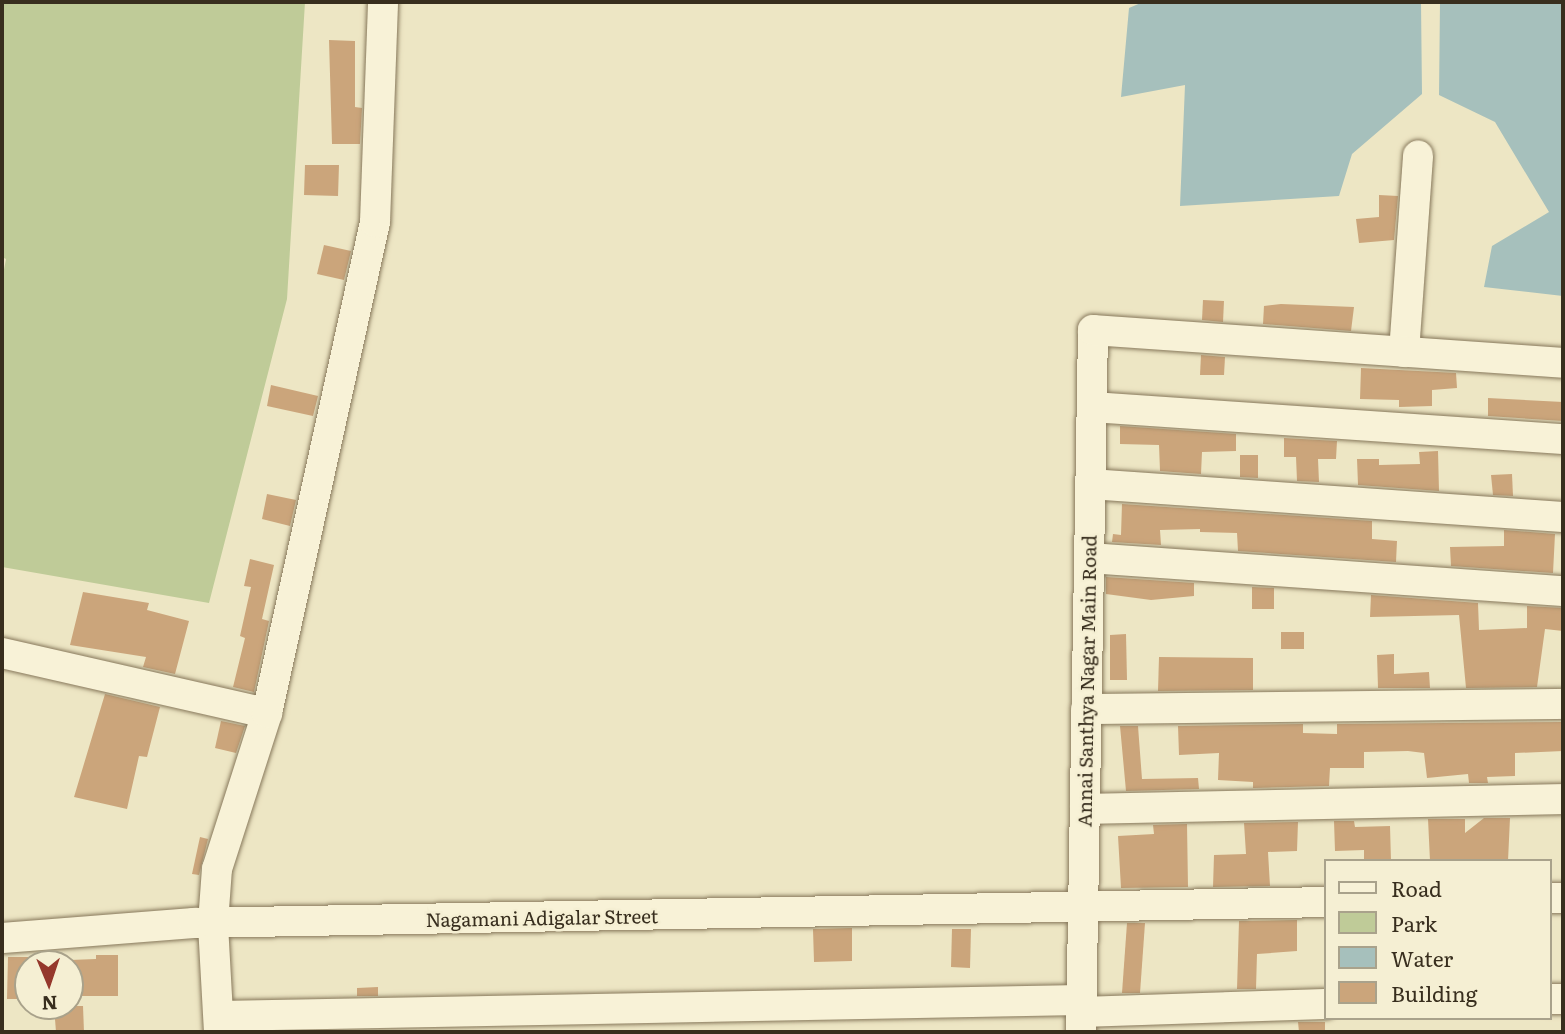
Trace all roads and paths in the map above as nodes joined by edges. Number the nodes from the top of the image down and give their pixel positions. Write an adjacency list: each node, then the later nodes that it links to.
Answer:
1 (383, 2): 14 (street)
2 (1418, 155): 3 (street)
3 (1404, 352): 4 (street); 5 (street, Annai Santhya Nagar Main Road)
4 (1563, 363)
5 (1092, 407): 6 (street); 7 (street, Annai Santhya Nagar Main Road)
6 (1563, 439)
7 (1090, 484): 8 (street); 9 (street, Annai Santhya Nagar Main Road)
8 (1563, 517)
9 (1089, 558): 10 (street); 13 (street, Annai Santhya Nagar Main Road)
10 (1563, 592)
11 (2, 653): 14 (street)
12 (1563, 704): 13 (street)
13 (1086, 709): 16 (street, Annai Santhya Nagar Main Road)
14 (267, 713): 19 (street)
15 (1563, 799): 16 (street)
16 (1085, 809): 18 (street, Annai Santhya Nagar Main Road)
17 (1324, 902): 18 (street, Nagamani Adigalar Street)
18 (1083, 909): 19 (street, Nagamani Adigalar Street); 22 (street, Annai Santhya Nagar Main Road)
19 (213, 923): 20 (street, Nagamani Adigalar Street); 23 (street)
20 (2, 938)
21 (1324, 1004): 22 (street)
22 (1081, 1014): 23 (street)
23 (219, 1024)

